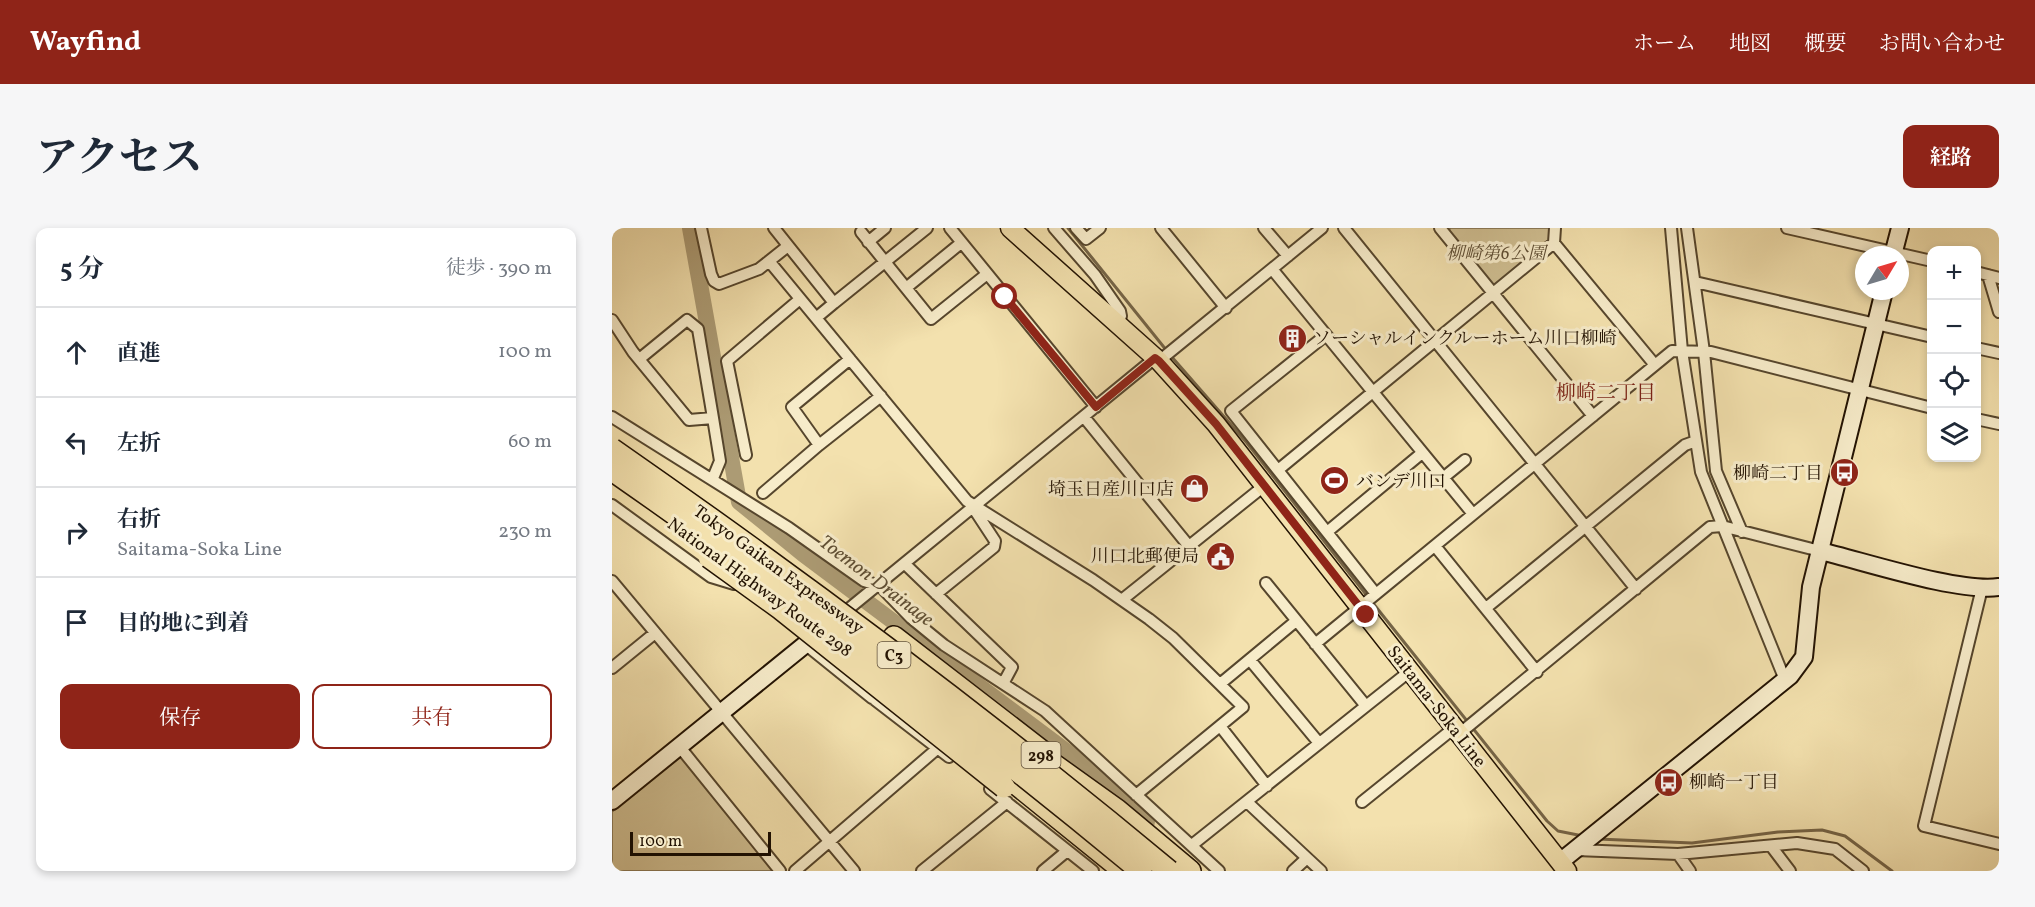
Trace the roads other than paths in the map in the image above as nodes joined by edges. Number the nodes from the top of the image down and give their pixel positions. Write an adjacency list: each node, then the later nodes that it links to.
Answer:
1 (701, 228): 30 (street)
2 (774, 228): 24 (street)
3 (885, 228): 21 (street)
4 (927, 228): 31 (street)
5 (950, 228): 22 (street)
6 (1010, 228): 45 (main road, Saitama-Soka Line)
7 (1054, 228): 45 (street)
8 (1076, 228): 9 (street)
9 (1100, 228)
10 (1161, 228): 41 (street)
11 (1264, 228): 27 (street)
12 (1322, 228): 27 (street)
13 (1344, 228): 49 (street)
14 (1440, 228): 37 (street)
15 (1556, 228): 23 (street)
16 (1671, 228): 51 (street)
17 (1687, 228): 35 (street)
18 (1787, 228): 25 (street)
19 (1900, 228): 26 (street)
20 (861, 232): 21 (street)
21 (868, 242): 31 (street)
22 (961, 243): 33 (street); 36 (street)
23 (1554, 243): 37 (street); 57 (street)
24 (788, 246): 30 (street); 40 (street)
25 (1860, 246)
26 (1895, 246)
27 (1288, 256): 32 (street)
28 (1909, 257): 29 (street)
29 (1927, 260)
30 (769, 261): 38 (street)
31 (885, 262): 36 (street); 40 (street)
32 (1272, 269): 41 (street); 47 (street)
33 (987, 274): 36 (street); 61 (street)
34 (1994, 276): 42 (street)
35 (1695, 282): 46 (street); 52 (street)
36 (906, 288)
37 (1494, 294): 49 (street); 63 (street)
38 (800, 299): 43 (street); 74 (street)
39 (1882, 300): 46 (street)
40 (834, 303): 43 (street)
41 (1226, 308): 56 (street)
42 (1999, 312)
43 (816, 318): 55 (street)
44 (612, 320): 66 (street)
45 (1118, 322): 56 (main road, Saitama-Soka Line)
46 (1875, 325): 48 (street); 58 (street)
47 (1326, 335): 59 (street); 77 (street)
48 (1927, 336)
49 (1435, 342): 59 (street); 76 (street)
50 (1981, 349): 53 (street)
51 (1682, 351): 52 (street); 57 (street); 70 (street)
52 (1704, 352): 58 (street); 88 (street)
53 (1999, 353)
54 (643, 356): 66 (street)
55 (850, 359): 60 (street); 71 (street)
56 (1157, 360): 61 (street); 81 (main road, Saitama-Soka Line)
57 (1655, 364): 63 (street)
58 (1859, 391): 62 (street); 91 (street)
59 (1373, 393): 73 (street); 77 (street)
60 (881, 396): 71 (street); 83 (street)
61 (1096, 407): 65 (street)
62 (1927, 407)
63 (1593, 416): 76 (street)
64 (612, 417): 78 (street)
65 (1084, 417): 83 (street); 89 (street)
66 (714, 418): 78 (street)
67 (1981, 420): 68 (street)
68 (1999, 424)
69 (612, 441): 103 (highway, National Highway Route 298 / 298); 131 (highway)
70 (1696, 441): 85 (street); 86 (street)
71 (819, 445): 82 (street)
72 (612, 449): 150 (highway, Tokyo Gaikan Expressway / C3, bridge)
73 (1422, 453): 79 (street); 87 (street)
74 (746, 455)
75 (1465, 460): 79 (street)
76 (1536, 463): 84 (street); 85 (street)
77 (1278, 470): 87 (street)
78 (713, 478): 95 (street)
79 (1443, 478): 84 (street)
80 (613, 485): 105 (highway, National Highway Route 298 / 298); 126 (highway, bridge); 149 (highway, Tokyo Gaikan Expressway / C3, bridge)
81 (1264, 486): 89 (street); 101 (main road, Saitama-Soka Line)
82 (763, 493)
83 (975, 508): 92 (street); 98 (street); 100 (street)
84 (1473, 514): 90 (street)
85 (1585, 525): 97 (street); 102 (street)
86 (1722, 526): 88 (street); 97 (street); 114 (street)
87 (1327, 532): 99 (street)
88 (1742, 532): 91 (street)
89 (1188, 545): 100 (street)
90 (1435, 546): 99 (street); 102 (street)
91 (1820, 551): 96 (street); 114 (street)
92 (906, 565): 95 (street); 98 (street)
93 (612, 581): 106 (street)
94 (1266, 583): 104 (street)
95 (880, 586): 103 (street); 115 (street)
96 (1991, 588): 133 (street)
97 (1636, 589): 113 (street)
98 (936, 594): 115 (street)
99 (1376, 594): 101 (street)
100 (1122, 599): 116 (street)
101 (1360, 608): 108 (street); 112 (main road, Saitama-Soka Line)
102 (1486, 608): 113 (street)
103 (846, 611): 105 (street); 131 (highway, National Highway Route 298 / 298)
104 (1296, 621): 108 (street); 110 (street)
105 (821, 631): 107 (street); 109 (highway, National Highway Route 298 / 298)
106 (655, 633): 111 (street); 119 (street)
107 (805, 644): 117 (street); 119 (street)
108 (1315, 644): 118 (street)
109 (856, 659): 117 (street); 148 (highway, National Highway Route 298 / 298)
110 (1251, 660): 116 (street); 122 (street)
111 (612, 668)
112 (1410, 671): 118 (street); 121 (main road, Saitama-Soka Line)
113 (1537, 672): 121 (street)
114 (1785, 680): 136 (street)
115 (1004, 682): 127 (street)
116 (1220, 684): 120 (street)
117 (875, 700): 124 (street)
118 (1366, 705): 122 (street)
119 (722, 711): 123 (street); 132 (street)
120 (1220, 726): 125 (street); 127 (street)
121 (1464, 727): 130 (street); 140 (main road, Saitama-Soka Line)
122 (1320, 743): 125 (street)
123 (679, 746): 128 (street); 141 (street)
124 (938, 748): 126 (street); 132 (street)
125 (1267, 786): 129 (street)
126 (1006, 794): 137 (street); 144 (street); 147 (highway)
127 (1136, 795): 134 (street)
128 (612, 801)
129 (1247, 802): 134 (street); 139 (street)
130 (1362, 802)
131 (1117, 810): 151 (highway, National Highway Route 298 / 298)
132 (830, 841): 142 (street); 143 (street)
133 (1999, 844)
134 (1192, 845): 152 (street)
135 (1771, 846): 138 (street); 156 (street); 157 (street)
136 (1580, 847): 138 (street); 140 (street)
137 (1067, 851): 145 (street); 146 (street)
138 (1678, 854): 155 (street)
139 (1307, 858): 153 (street); 154 (street)
140 (1560, 868)
141 (780, 871)
142 (795, 871)
143 (854, 871)
144 (922, 871)
145 (1043, 871)
146 (1093, 871)
147 (1114, 871)
148 (1124, 871)
149 (1141, 871)
150 (1169, 871)
151 (1190, 871)
152 (1220, 871)
153 (1293, 871)
154 (1322, 871)
155 (1690, 871)
156 (1790, 871)
157 (1863, 871)

